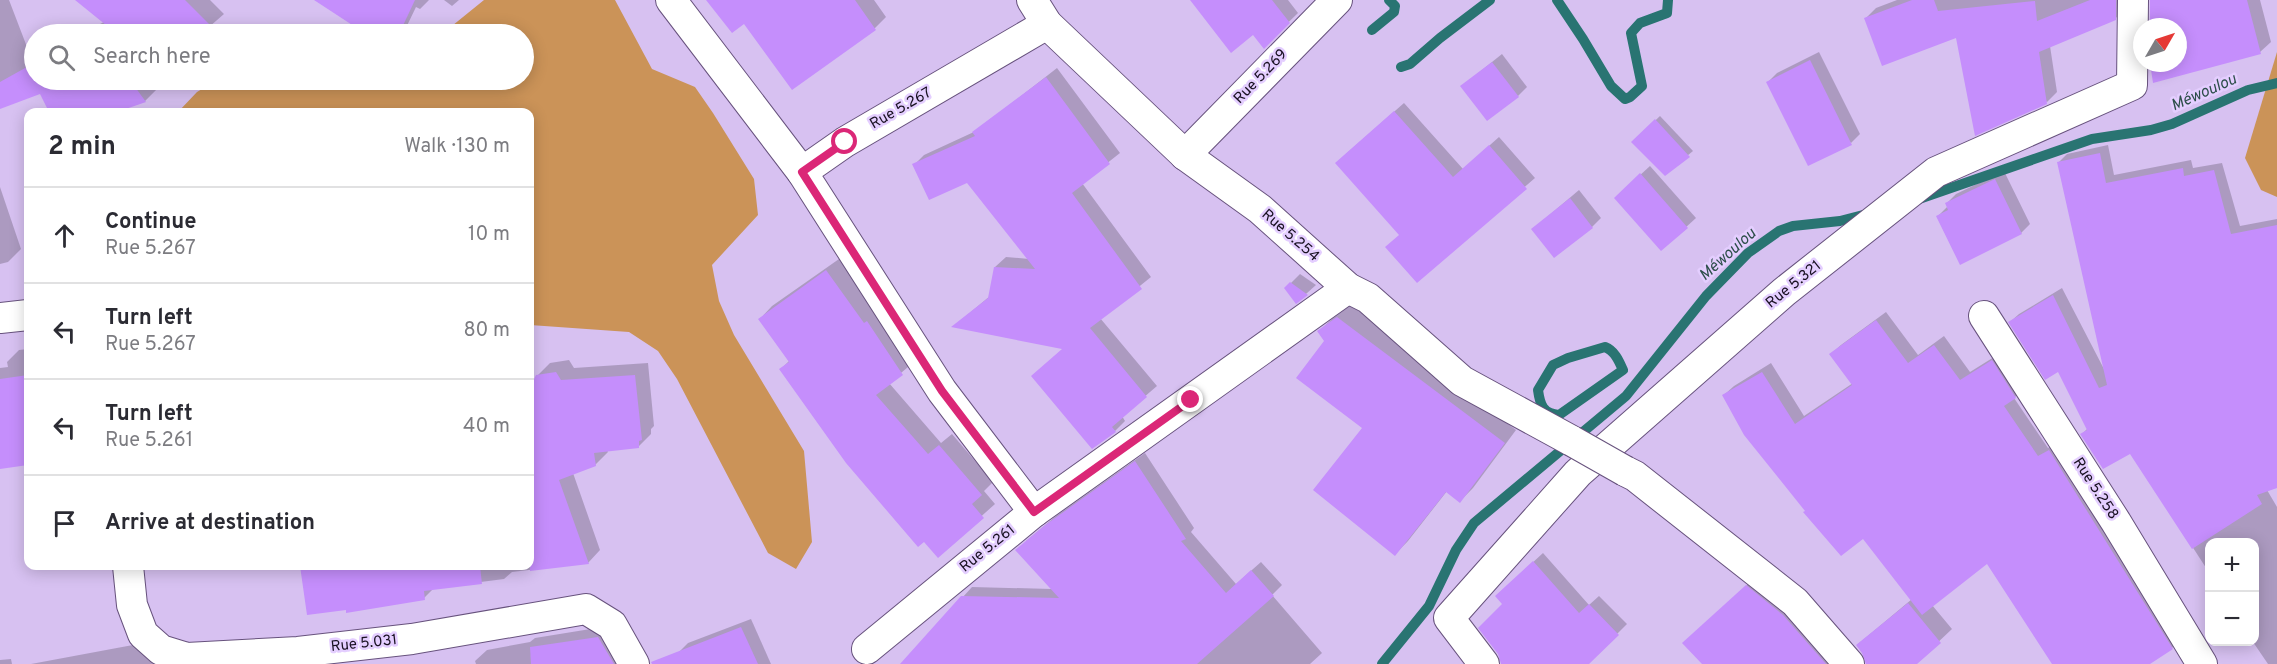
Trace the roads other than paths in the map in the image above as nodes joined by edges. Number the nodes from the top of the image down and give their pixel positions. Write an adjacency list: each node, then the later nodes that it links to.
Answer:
1 (671, 0): 6 (street)
2 (1337, 0): 5 (street, Rue 5.269)
3 (2133, 0): 15 (street, Rue 5.321)
4 (1039, 12): 5 (street, Rue 5.254); 6 (street, Rue 5.267)
5 (1185, 154): 7 (street, Rue 5.254)
6 (802, 172): 11 (street)
7 (1348, 288): 11 (street, Rue 5.261); 16 (street, Rue 5.254, bridge)
8 (24, 315): 10 (street)
9 (1984, 316): 17 (street, Rue 5.258)
10 (0, 318)
11 (1034, 512): 13 (street, Rue 5.261)
12 (128, 570): 14 (street, Rue 5.031)
13 (867, 649)
14 (634, 664)
15 (1484, 664)
16 (1849, 664)
17 (2202, 664)

